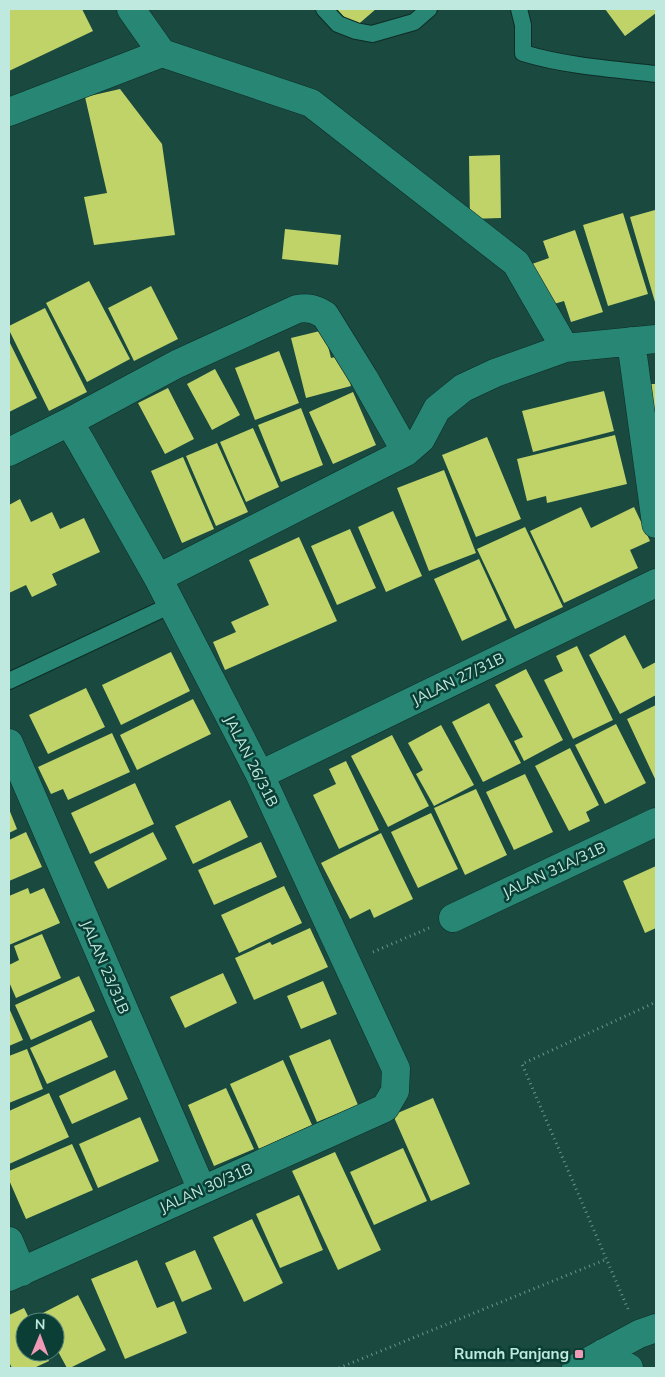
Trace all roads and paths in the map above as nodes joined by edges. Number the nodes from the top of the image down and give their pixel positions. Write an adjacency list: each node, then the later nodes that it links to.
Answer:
1 (131, 9): 5 (street)
2 (324, 9): 3 (lane)
3 (429, 9)
4 (519, 9): 6 (lane)
5 (162, 53): 7 (street); 9 (street)
6 (656, 74)
7 (9, 112)
8 (643, 340): 9 (street); 13 (street)
9 (565, 348): 12 (street)
10 (75, 432): 11 (street); 12 (street); 14 (street, JALAN 26/31B)
11 (9, 452)
12 (406, 452): 14 (street)
13 (656, 524)
14 (158, 578): 16 (street, JALAN 26/31B)
15 (656, 582): 19 (street, JALAN 27/31B)
16 (171, 605): 17 (lane); 19 (street, JALAN 26/31B)
17 (9, 681)
18 (9, 743): 25 (street, JALAN 23/31B)
19 (260, 775): 22 (street, JALAN 26/31B)
20 (656, 822): 21 (street, JALAN 31A/31B)
21 (453, 918): 22 (path)
22 (347, 963): 24 (street, JALAN 26/31B)
23 (656, 1002): 27 (path)
24 (395, 1090): 25 (street, JALAN 30/31B)
25 (202, 1190): 28 (street, JALAN 30/31B)
26 (9, 1241): 28 (street)
27 (607, 1259): 29 (path); 31 (path)
28 (15, 1275)
29 (648, 1331): 30 (street)
30 (603, 1353): 32 (street); 33 (street)
31 (339, 1368)
32 (576, 1368)
33 (629, 1368)

